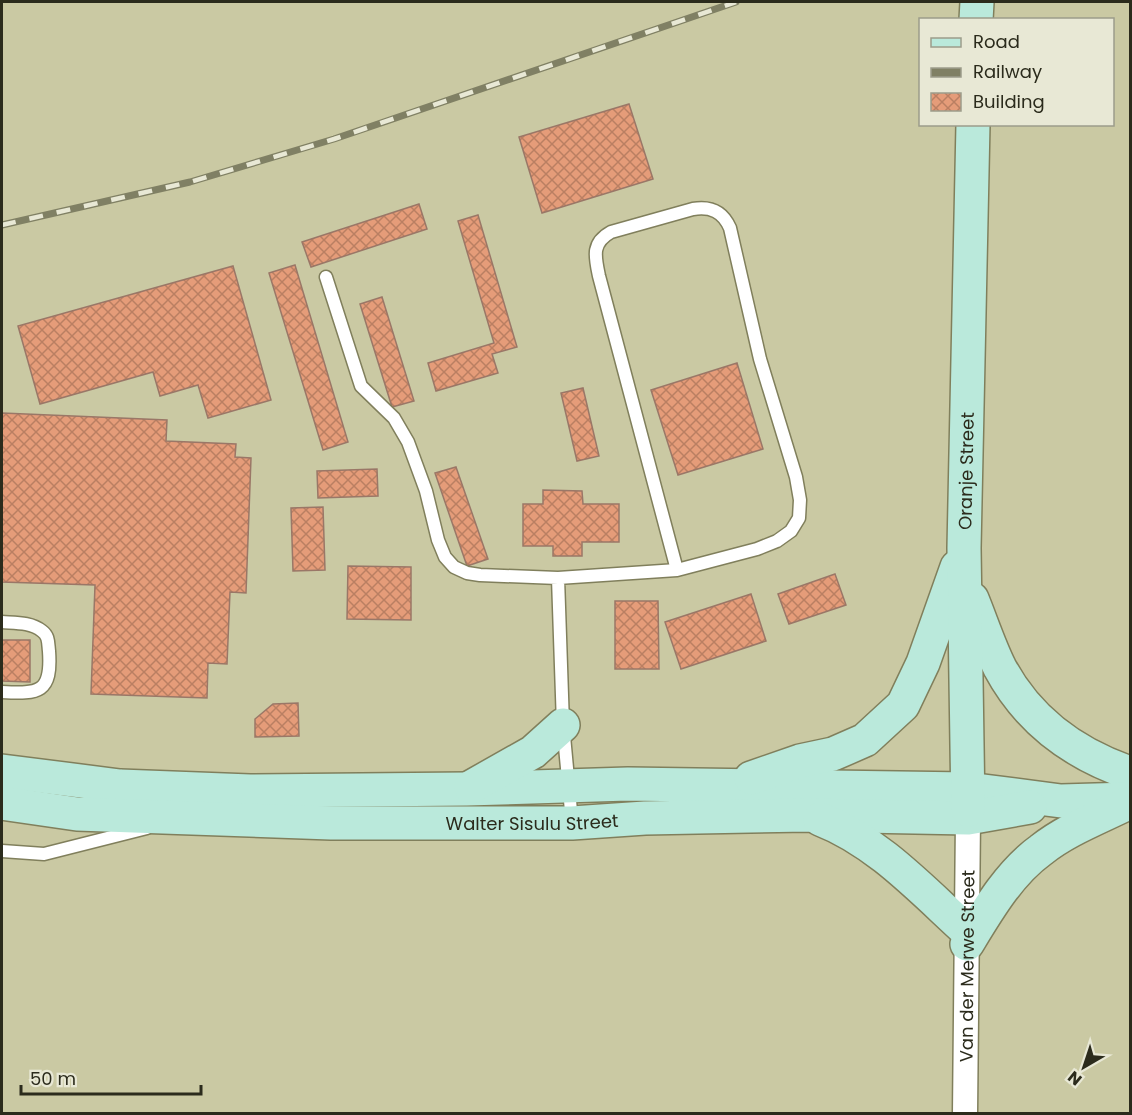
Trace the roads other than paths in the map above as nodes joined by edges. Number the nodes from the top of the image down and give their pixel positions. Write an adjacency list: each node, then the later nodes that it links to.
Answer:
1 (977, 2): 2 (main road)
2 (976, 18)
3 (973, 126): 5 (main road, Oranje Street)
4 (326, 277): 7 (lane)
5 (964, 548): 8 (main road, Oranje Street); 14 (main road)
6 (678, 570): 6 (lane); 7 (lane)
7 (558, 578): 11 (lane)
8 (964, 580): 13 (main road); 19 (main road, Oranje Street)
9 (2, 622): 10 (lane)
10 (2, 693)
11 (563, 725): 15 (lane); 16 (main road)
12 (2, 771): 16 (main road, Walter Sisulu Street)
13 (1131, 773)
14 (728, 786): 15 (main road, Walter Sisulu Street); 19 (main road, Walter Sisulu Street)
15 (568, 787): 16 (main road, Walter Sisulu Street); 22 (lane)
16 (467, 789)
17 (1131, 801): 19 (main road, Walter Sisulu Street); 24 (main road)
18 (2, 803): 21 (main road, Walter Sisulu Street)
19 (968, 803): 20 (main road, Walter Sisulu Street); 24 (street, Van der Merwe Street)
20 (808, 815): 22 (main road, Walter Sisulu Street); 24 (main road)
21 (181, 819): 22 (main road, Walter Sisulu Street); 23 (lane)
22 (572, 823)
23 (2, 851)
24 (966, 937): 25 (street, Van der Merwe Street)
25 (964, 1113)

